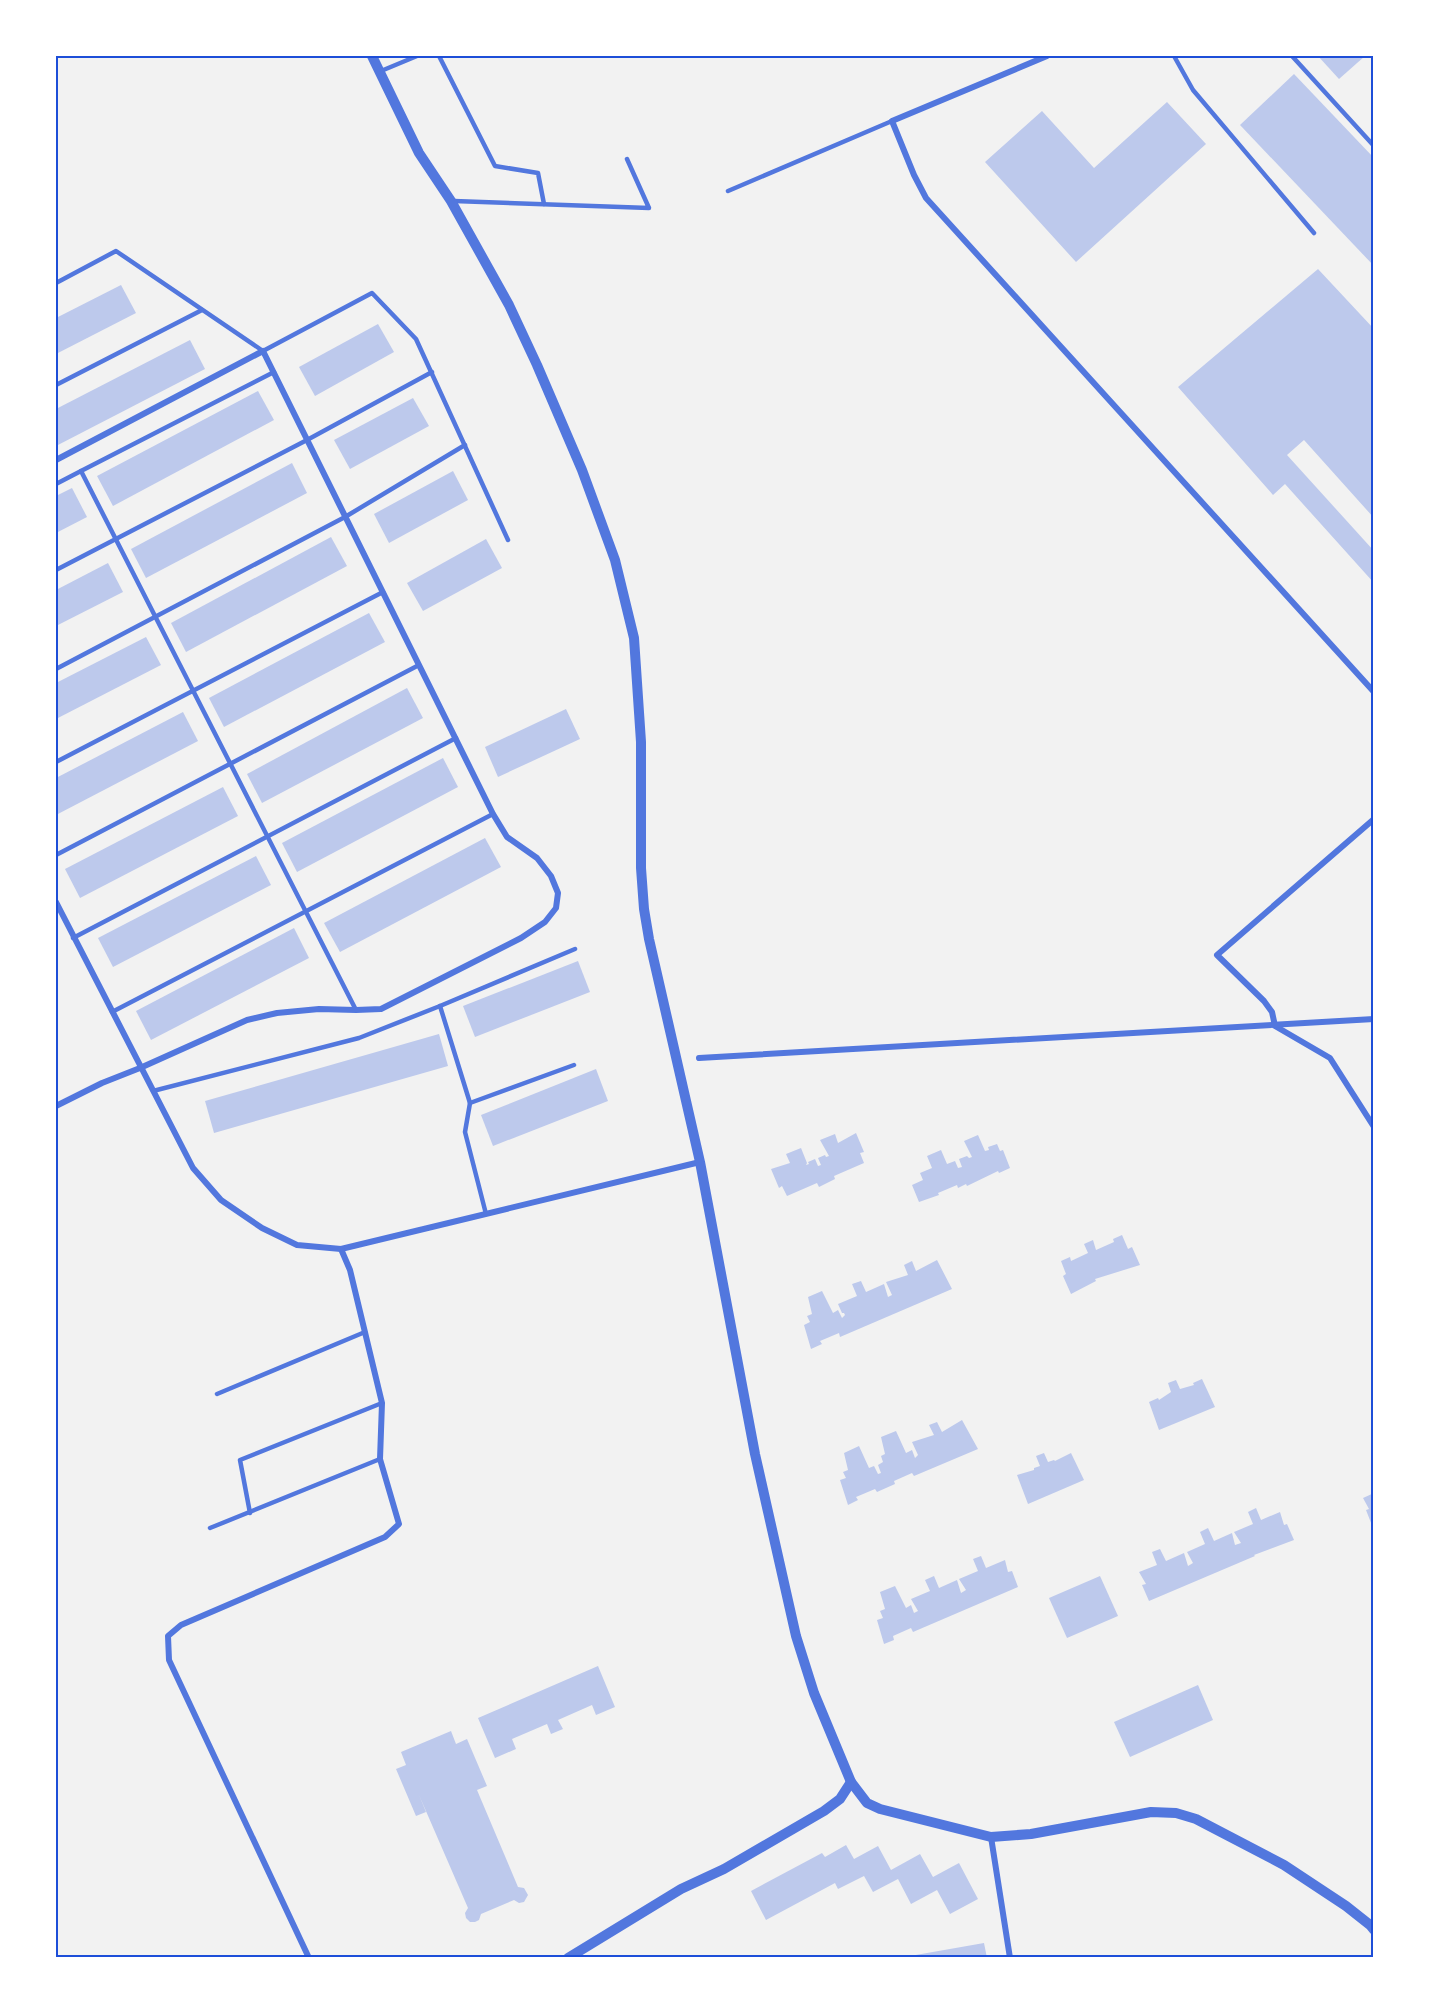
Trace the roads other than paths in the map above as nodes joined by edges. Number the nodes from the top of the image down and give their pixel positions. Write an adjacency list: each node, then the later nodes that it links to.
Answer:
1 (372, 56): 7 (street)
2 (417, 56): 7 (lane)
3 (439, 56): 13 (lane)
4 (1047, 56): 8 (street)
5 (1174, 56): 14 (lane)
6 (1292, 56): 9 (lane)
7 (379, 72): 12 (street)
8 (892, 121): 11 (lane); 35 (street)
9 (1374, 146)
10 (627, 159): 13 (lane)
11 (728, 191)
12 (451, 201): 13 (lane); 59 (street)
13 (544, 204)
14 (1314, 233)
15 (56, 283): 16 (lane)
16 (202, 310): 17 (lane); 20 (lane)
17 (263, 351): 18 (street); 19 (lane); 23 (street)
18 (274, 372): 21 (street); 24 (lane)
19 (432, 372): 21 (lane); 22 (lane)
20 (56, 385)
21 (308, 440): 26 (street); 27 (lane)
22 (465, 445): 26 (lane); 28 (lane)
23 (56, 460)
24 (81, 471): 25 (lane); 27 (lane)
25 (56, 484)
26 (345, 517): 30 (street); 31 (lane)
27 (116, 539): 29 (lane); 31 (lane)
28 (508, 540)
29 (56, 570)
30 (383, 592): 32 (street); 34 (lane)
31 (155, 617): 33 (lane); 34 (lane)
32 (419, 665): 36 (street); 38 (lane)
33 (56, 669)
34 (193, 690): 37 (lane); 38 (lane)
35 (1374, 692)
36 (456, 738): 39 (street); 41 (lane)
37 (56, 762)
38 (230, 764): 41 (lane); 42 (lane)
39 (494, 814): 44 (lane); 48 (street)
40 (1374, 819): 51 (street)
41 (267, 836): 44 (lane); 45 (lane)
42 (56, 855)
43 (56, 902): 45 (street)
44 (306, 912): 48 (lane); 49 (lane)
45 (73, 938): 49 (street)
46 (575, 949): 47 (lane)
47 (440, 1006): 55 (lane); 56 (lane)
48 (356, 1010): 54 (street)
49 (112, 1012): 54 (street)
50 (1374, 1019): 51 (street)
51 (1275, 1026): 52 (street); 58 (street)
52 (699, 1058)
53 (574, 1065): 56 (lane)
54 (140, 1068): 55 (street); 57 (street)
55 (153, 1091): 61 (street)
56 (470, 1103): 60 (lane)
57 (56, 1106)
58 (1374, 1126)
59 (700, 1162): 60 (street); 68 (street)
60 (486, 1214): 61 (street)
61 (341, 1249): 62 (street)
62 (365, 1332): 63 (lane); 64 (street)
63 (217, 1394)
64 (381, 1403): 65 (street); 66 (lane)
65 (380, 1460): 66 (lane); 71 (street)
66 (250, 1513): 67 (lane)
67 (210, 1527)
68 (851, 1782): 69 (street); 72 (street)
69 (991, 1837): 70 (street); 73 (street)
70 (1374, 1930)
71 (309, 1958)
72 (568, 1958)
73 (1010, 1958)

